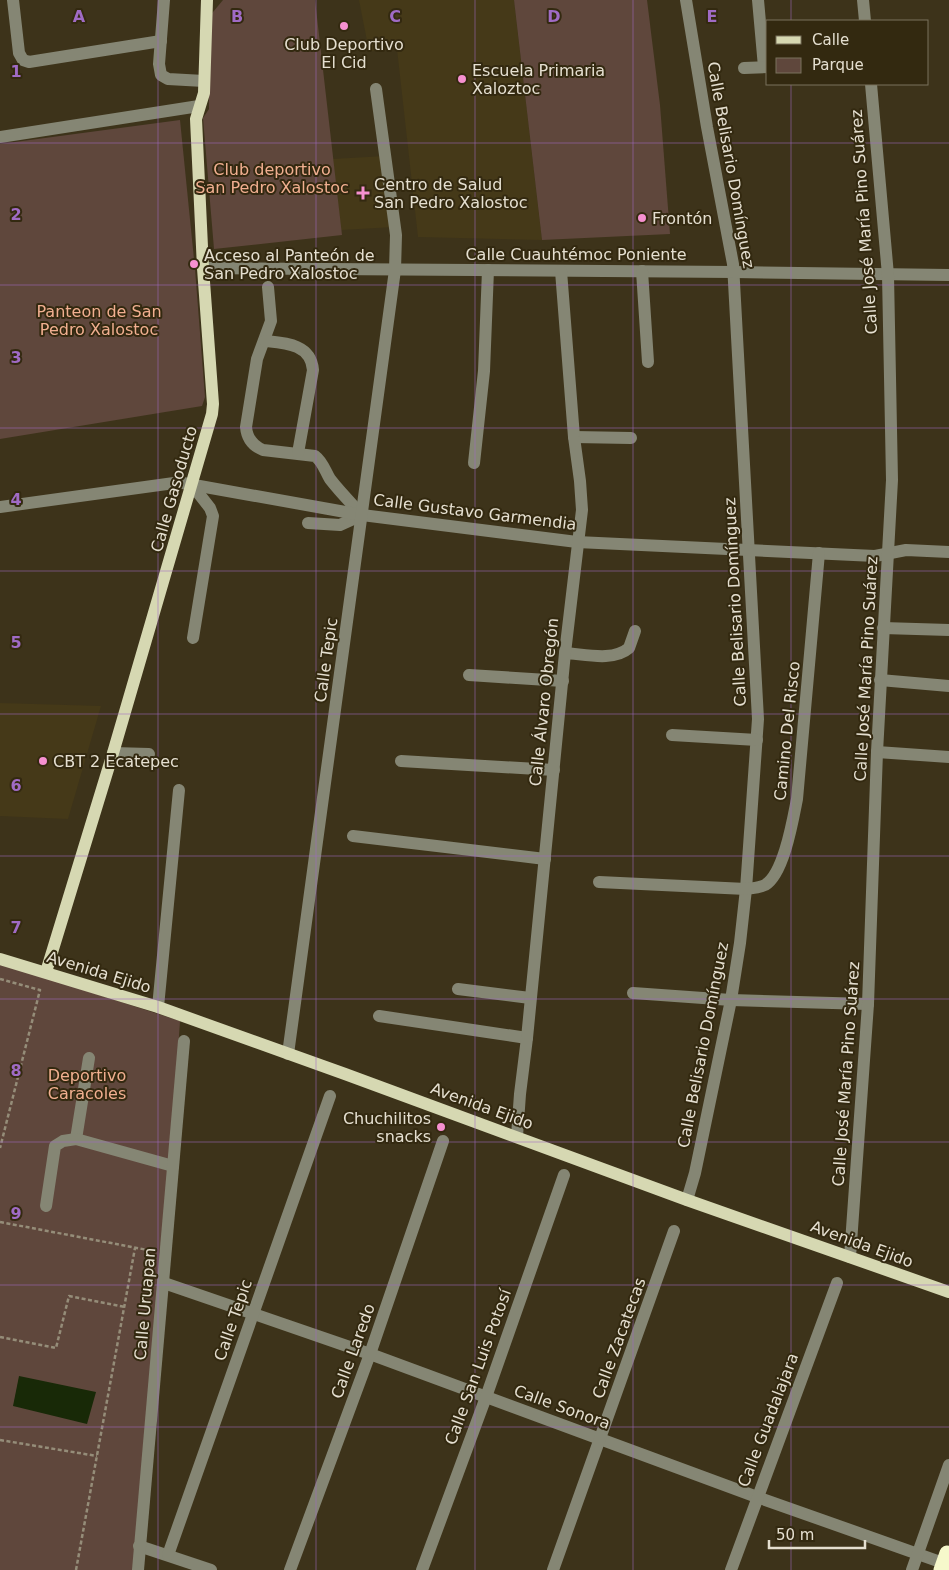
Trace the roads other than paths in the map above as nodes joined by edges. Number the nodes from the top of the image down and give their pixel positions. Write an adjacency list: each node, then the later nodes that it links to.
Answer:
1 (13, 0): 8 (street)
2 (164, 0): 8 (street)
3 (208, 0): 11 (main road, Calle Gasoducto)
4 (686, 0): 21 (street, Calle Belisario Domínguez)
5 (758, 0): 9 (street)
6 (862, 0): 7 (street)
7 (865, 20)
8 (160, 41): 11 (street)
9 (766, 67): 10 (street)
10 (744, 68)
11 (204, 81): 14 (main road, Calle Gasoducto)
12 (870, 85): 22 (street, Calle José María Pino Suárez)
13 (376, 89): 17 (street, Calle Tepic)
14 (199, 106): 15 (street); 16 (main road, Calle Gasoducto)
15 (0, 137)
16 (203, 268): 17 (street, Calle Cuauhtémoc Poniente); 31 (main road, Calle Gasoducto)
17 (395, 270): 18 (street, Calle Cuauhtémoc Poniente); 33 (street, Calle Tepic)
18 (488, 270): 19 (street, Calle Cuauhtémoc Poniente); 30 (street)
19 (561, 270): 20 (street, Calle Cuauhtémoc Poniente); 27 (street, Calle Álvaro Obregón)
20 (642, 271): 21 (street, Calle Cuauhtémoc Poniente); 26 (street)
21 (734, 272): 22 (street, Calle Cuauhtémoc Poniente); 36 (street, Calle Belisario Domínguez)
22 (888, 275): 23 (street, Calle Cuauhtémoc Poniente); 39 (street, Calle José María Pino Suárez)
23 (949, 275)
24 (268, 287): 25 (street)
25 (264, 341): 29 (street); 29 (street)
26 (648, 362)
27 (574, 437): 28 (street); 35 (street, Calle Álvaro Obregón)
28 (631, 438)
29 (298, 454): 33 (street)
30 (474, 463)
31 (192, 485): 32 (street, Calle Gustavo Garmendia); 33 (street, Calle Gustavo Garmendia); 43 (street); 52 (main road, Calle Gasoducto)
32 (0, 507)
33 (362, 515): 34 (street); 35 (street, Calle Gustavo Garmendia); 73 (street, Calle Tepic)
34 (308, 523)
35 (578, 542): 36 (street, Calle Gustavo Garmendia); 44 (street, Calle Álvaro Obregón)
36 (749, 549): 38 (street, Calle Gustavo Garmendia); 50 (street, Calle Belisario Domínguez)
37 (949, 552): 39 (street, Calle Gustavo Garmendia)
38 (819, 553): 39 (street, Calle Gustavo Garmendia); 61 (street, Camino Del Risco)
39 (889, 554): 40 (street, Calle José María Pino Suárez)
40 (883, 628): 41 (street); 46 (street, Calle José María Pino Suárez)
41 (949, 630)
42 (635, 631): 44 (street)
43 (193, 638)
44 (565, 653): 47 (street, Calle Álvaro Obregón)
45 (470, 675): 47 (street)
46 (880, 680): 48 (street); 51 (street, Calle José María Pino Suárez)
47 (563, 681): 56 (street, Calle Álvaro Obregón)
48 (949, 686)
49 (672, 735): 50 (street)
50 (757, 740): 61 (street, Calle Belisario Domínguez)
51 (877, 752): 54 (street); 68 (street, Calle José María Pino Suárez)
52 (113, 753): 53 (street); 63 (main road, Calle Gasoducto)
53 (149, 754)
54 (949, 757)
55 (402, 761): 56 (street)
56 (554, 770): 59 (street, Calle Álvaro Obregón)
57 (179, 790): 69 (street)
58 (353, 836): 59 (street)
59 (544, 859): 66 (street, Calle Álvaro Obregón)
60 (598, 882): 61 (street)
61 (746, 889): 67 (street, Calle Belisario Domínguez)
62 (0, 959): 63 (main road, Avenida Ejido)
63 (46, 972): 69 (main road, Avenida Ejido)
64 (458, 989): 66 (street)
65 (633, 994): 67 (street)
66 (530, 998): 71 (street, Calle Álvaro Obregón)
67 (731, 1000): 68 (street); 81 (street, Calle Belisario Domínguez)
68 (868, 1004): 84 (street, Calle José María Pino Suárez)
69 (158, 1007): 73 (main road, Avenida Ejido)
70 (379, 1016): 71 (street)
71 (527, 1038): 76 (street, Calle Álvaro Obregón)
72 (184, 1041): 79 (street, Calle Uruapan)
73 (288, 1054): 76 (main road, Avenida Ejido)
74 (89, 1058): 77 (street)
75 (330, 1096): 88 (street, Calle Tepic)
76 (517, 1136): 81 (main road, Avenida Ejido)
77 (76, 1140): 79 (street); 82 (street)
78 (443, 1141): 89 (street, Calle Laredo)
79 (173, 1166): 85 (street, Calle Uruapan)
80 (564, 1175): 90 (street, Calle San Luis Potosí)
81 (687, 1200): 84 (main road, Avenida Ejido)
82 (46, 1206)
83 (674, 1231): 91 (street, Calle Zacatecas)
84 (850, 1257): 87 (main road, Avenida Ejido)
85 (164, 1283): 88 (street, Calle Sonora); 94 (street, Calle Uruapan)
86 (837, 1283): 93 (street, Calle Guadalajara)
87 (949, 1292)
88 (252, 1314): 89 (street, Calle Sonora); 96 (street, Calle Tepic)
89 (370, 1354): 90 (street, Calle Sonora); 100 (street, Calle Laredo)
90 (486, 1397): 91 (street, Calle Sonora); 101 (street, Calle San Luis Potosí)
91 (601, 1439): 93 (street, Calle Sonora); 102 (street, Calle Zacatecas)
92 (949, 1465): 95 (street)
93 (757, 1497): 95 (street, Calle Sonora); 103 (street, Calle Guadalajara)
94 (139, 1546): 96 (street); 98 (street, Calle Uruapan)
95 (918, 1553): 97 (street, Calle Sonora); 104 (street)
96 (168, 1555): 99 (street)
97 (948, 1559): 105 (highway, bridge)
98 (138, 1570)
99 (210, 1570)
100 (290, 1570)
101 (422, 1570)
102 (553, 1570)
103 (731, 1570)
104 (912, 1570)
105 (941, 1570)

